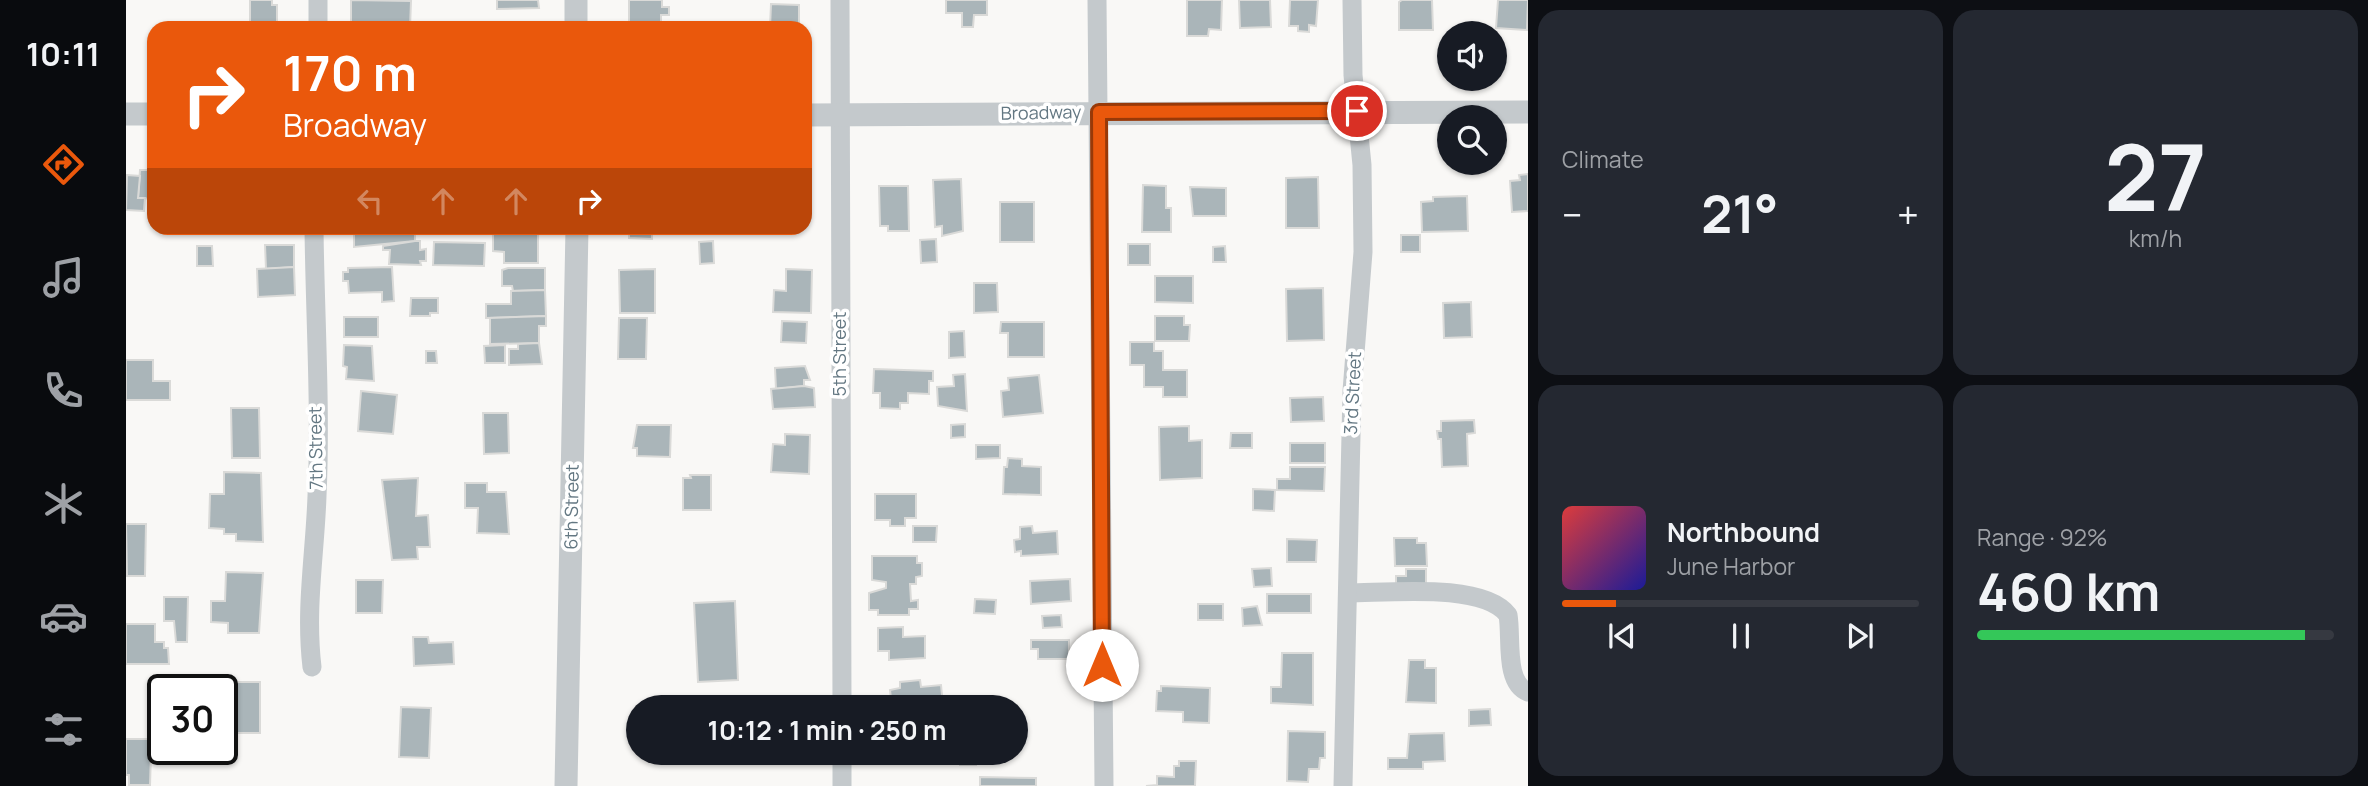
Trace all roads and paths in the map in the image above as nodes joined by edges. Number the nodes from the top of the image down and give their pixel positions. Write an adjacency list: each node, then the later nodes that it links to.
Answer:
1 (318, 0): 6 (street)
2 (576, 0): 7 (street)
3 (840, 0): 14 (street, 5th Street)
4 (1097, 0): 9 (street)
5 (1352, 0): 8 (street, 3rd Street)
6 (318, 21)
7 (576, 21)
8 (1357, 111): 9 (street, Broadway); 10 (street, Broadway); 17 (street, 3rd Street)
9 (1099, 112): 14 (street, Broadway); 24 (street)
10 (1528, 113)
11 (126, 114): 12 (street)
12 (147, 114)
13 (812, 115): 14 (street, Broadway)
14 (840, 115): 20 (street, 5th Street)
15 (314, 235): 18 (street, 7th Street)
16 (577, 235): 22 (street, 6th Street)
17 (1348, 593): 19 (street); 25 (street, 3rd Street)
18 (312, 667)
19 (1528, 692)
20 (842, 695)
21 (842, 765): 23 (street)
22 (566, 786)
23 (842, 786)
24 (1104, 786)
25 (1343, 786)

